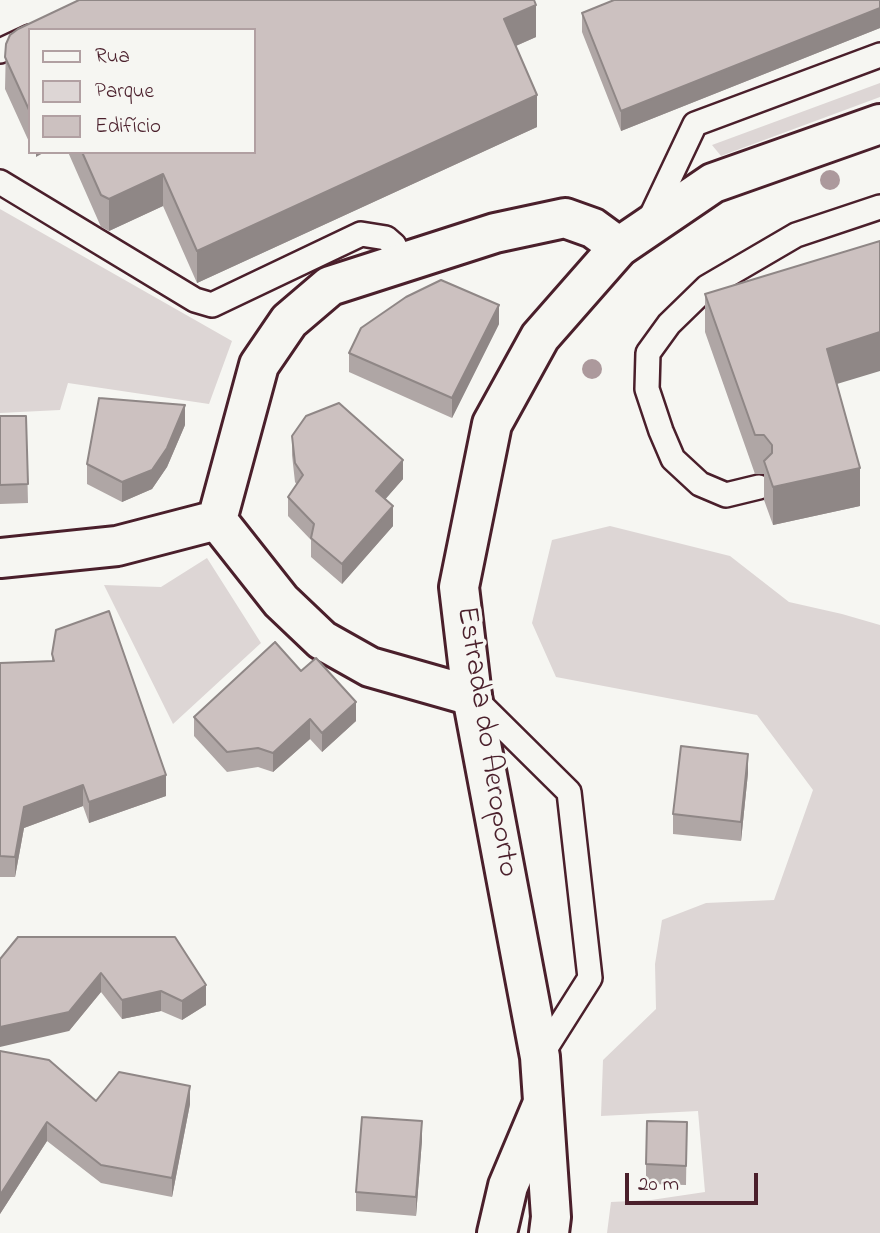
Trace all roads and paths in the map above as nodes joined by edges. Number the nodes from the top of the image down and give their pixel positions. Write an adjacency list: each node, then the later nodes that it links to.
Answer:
1 (28, 38): 2 (lane)
2 (0, 51)
3 (880, 55): 7 (lane)
4 (880, 124): 7 (main road, Estrada do Aeroporto)
5 (0, 182): 8 (lane)
6 (880, 207): 9 (lane)
7 (632, 238): 8 (main road); 12 (main road, Estrada do Aeroporto)
8 (403, 263): 10 (main road)
9 (759, 487)
10 (217, 520): 11 (main road); 12 (main road)
11 (0, 558)
12 (472, 696): 13 (main road, Estrada do Aeroporto); 13 (lane)
13 (540, 1058): 14 (main road, Estrada do Aeroporto)
14 (543, 1102): 15 (main road); 16 (main road, Estrada do Aeroporto)
15 (496, 1233)
16 (549, 1233)

